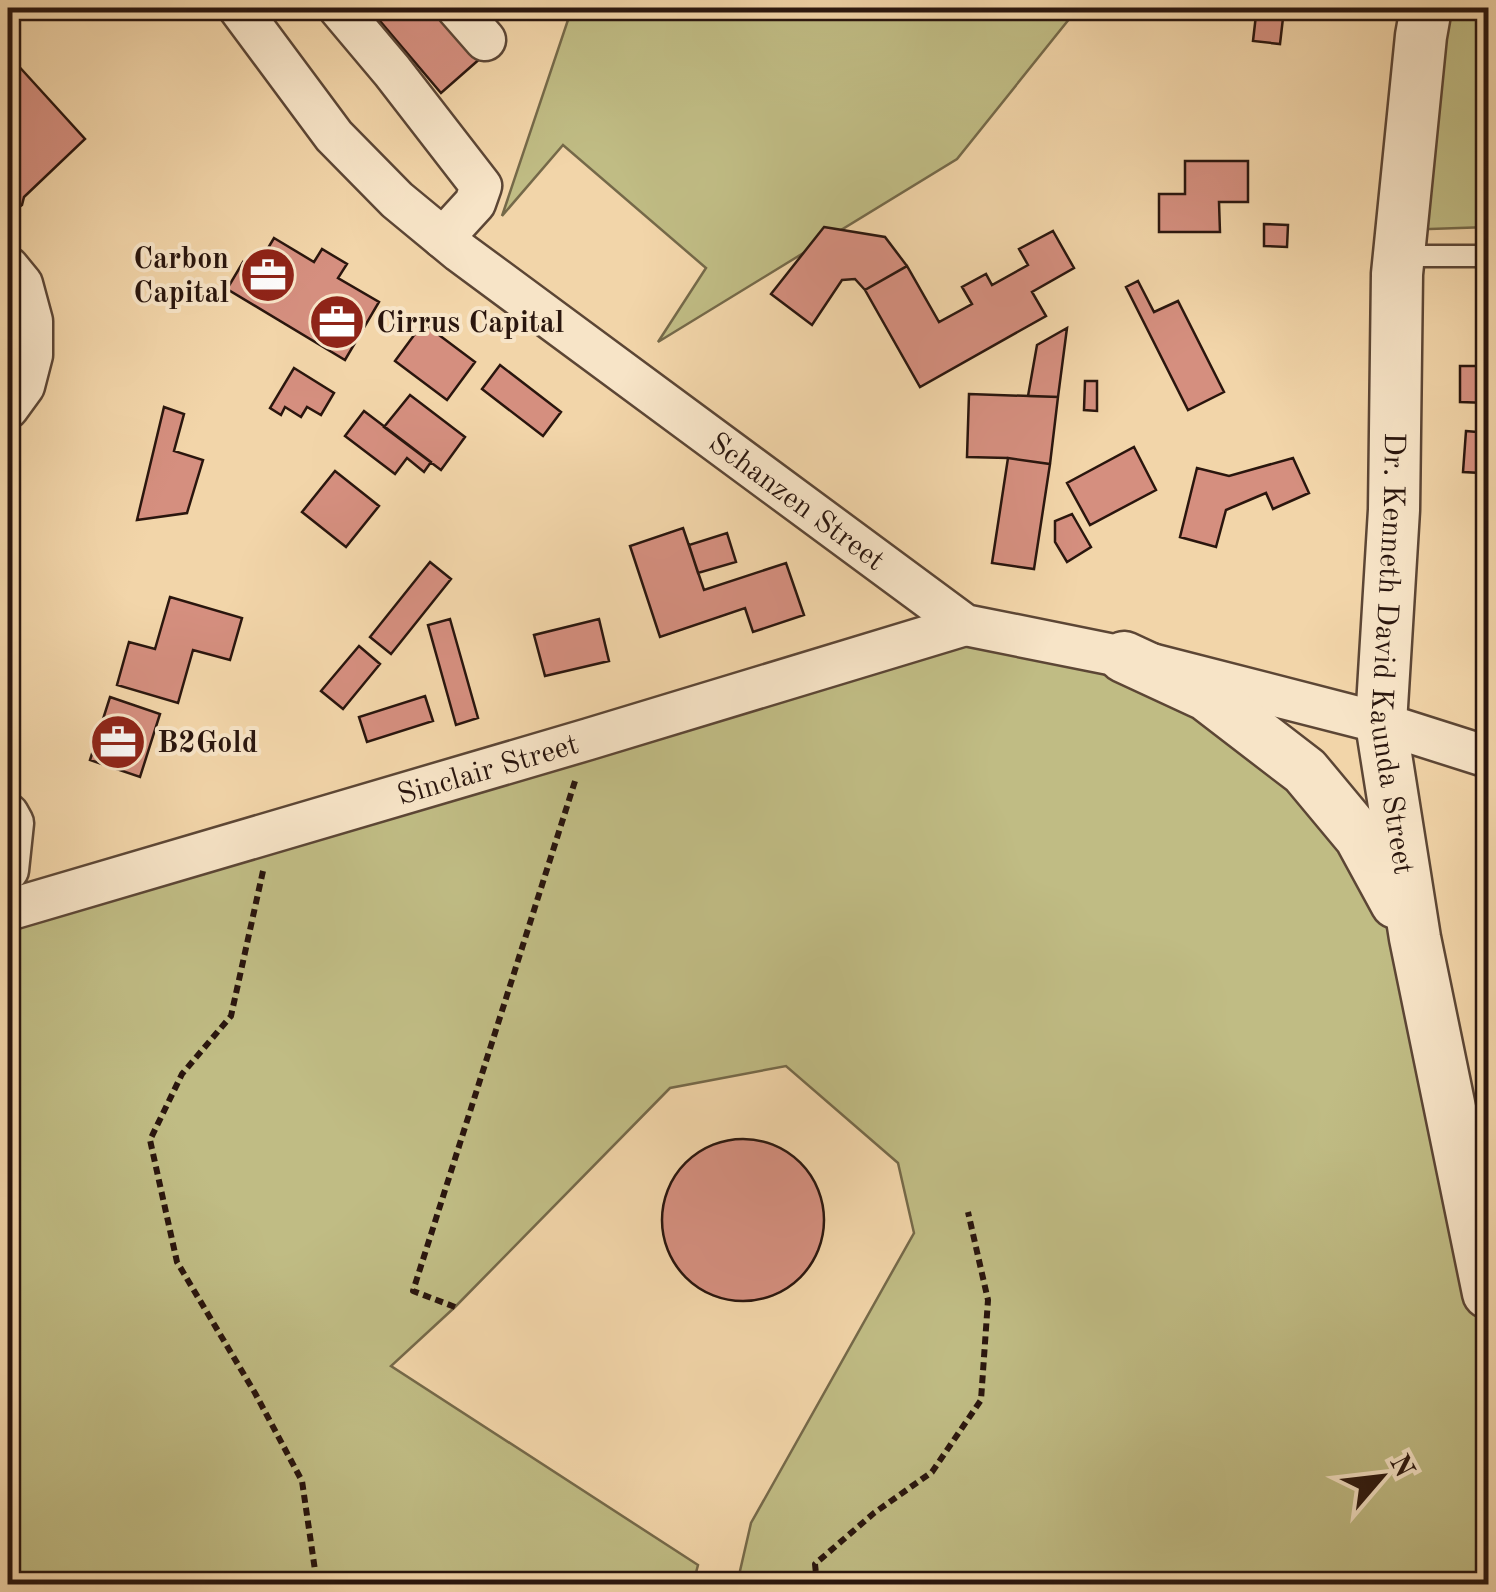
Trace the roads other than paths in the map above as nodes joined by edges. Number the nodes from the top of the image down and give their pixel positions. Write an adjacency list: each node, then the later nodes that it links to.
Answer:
1 (238, 8): 6 (street, Schanzen Street)
2 (339, 8): 6 (street)
3 (457, 8): 5 (street)
4 (1426, 8): 7 (street, Dr. Kenneth David Kaunda Street)
5 (485, 40)
6 (443, 238): 11 (street, Schanzen Street)
7 (1398, 256): 8 (lane); 13 (street, Dr. Kenneth David Kaunda Street)
8 (1488, 256)
9 (8, 267): 10 (street)
10 (8, 408)
11 (965, 625): 12 (street, Schanzen Street); 17 (street, Sinclair Street)
12 (1124, 656): 13 (street, Schanzen Street); 18 (street)
13 (1380, 723): 14 (street, Schanzen Street); 18 (street, Dr. Kenneth David Kaunda Street)
14 (1488, 756)
15 (8, 814): 16 (street)
16 (8, 870)
17 (8, 910)
18 (1415, 938): 19 (street, Dr. Kenneth David Kaunda Street)
19 (1488, 1293)

